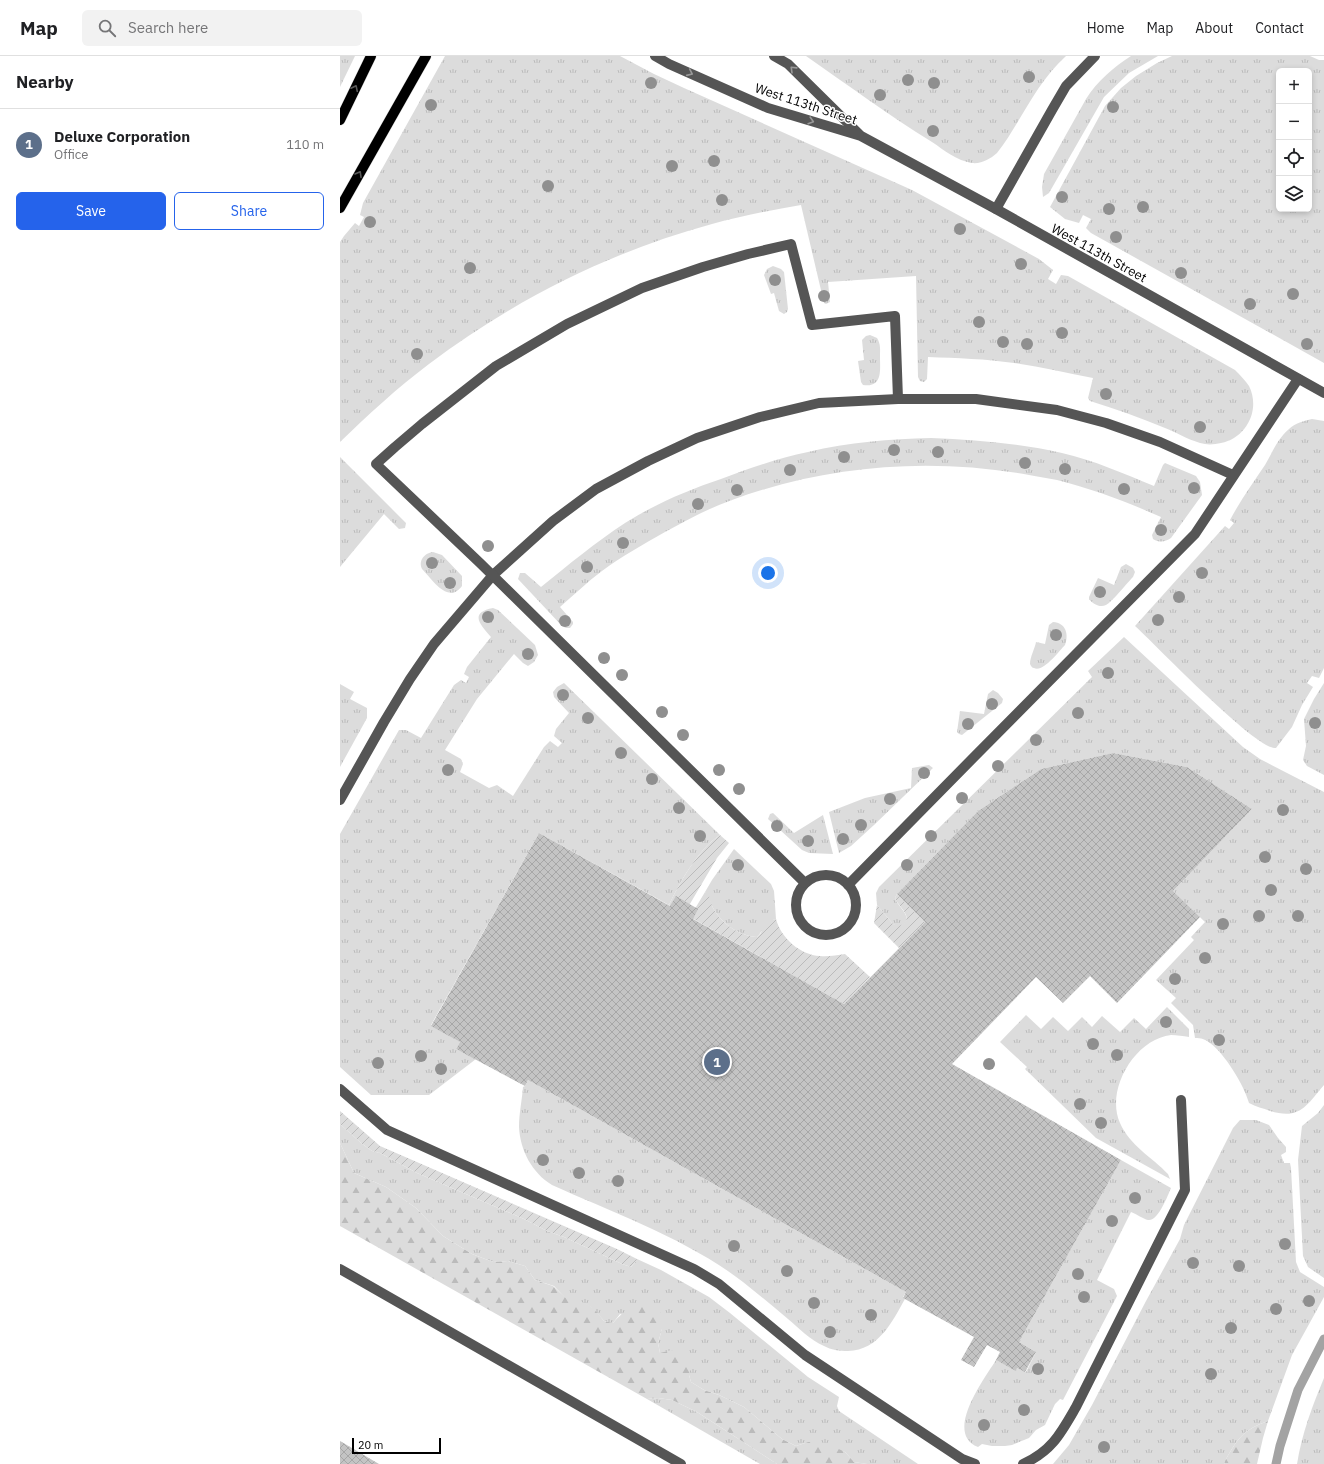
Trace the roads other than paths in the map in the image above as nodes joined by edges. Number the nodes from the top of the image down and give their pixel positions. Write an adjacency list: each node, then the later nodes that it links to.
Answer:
1 (371, 56): 6 (main road, one-way to 1)
2 (426, 56): 8 (main road, one-way to 2)
3 (655, 56): 7 (street, West 113th Street, one-way to 7)
4 (774, 56): 7 (street, West 113th Street, one-way to 4)
5 (1094, 56): 9 (street)
6 (340, 120)
7 (861, 136): 9 (street, West 113th Street)
8 (340, 208)
9 (996, 210): 10 (street, West 113th Street)
10 (1298, 379): 11 (street, West 113th Street); 13 (street)
11 (1324, 393)
12 (898, 399): 13 (street); 14 (street); 14 (street)
13 (1233, 475): 17 (street)
14 (493, 575): 15 (street); 16 (street)
15 (340, 800)
16 (805, 883): 17 (street); 17 (street)
17 (848, 885)
18 (340, 1089): 22 (street)
19 (1181, 1100): 23 (street)
20 (340, 1269): 21 (street)
21 (681, 1464)
22 (975, 1464)
23 (1023, 1464)

